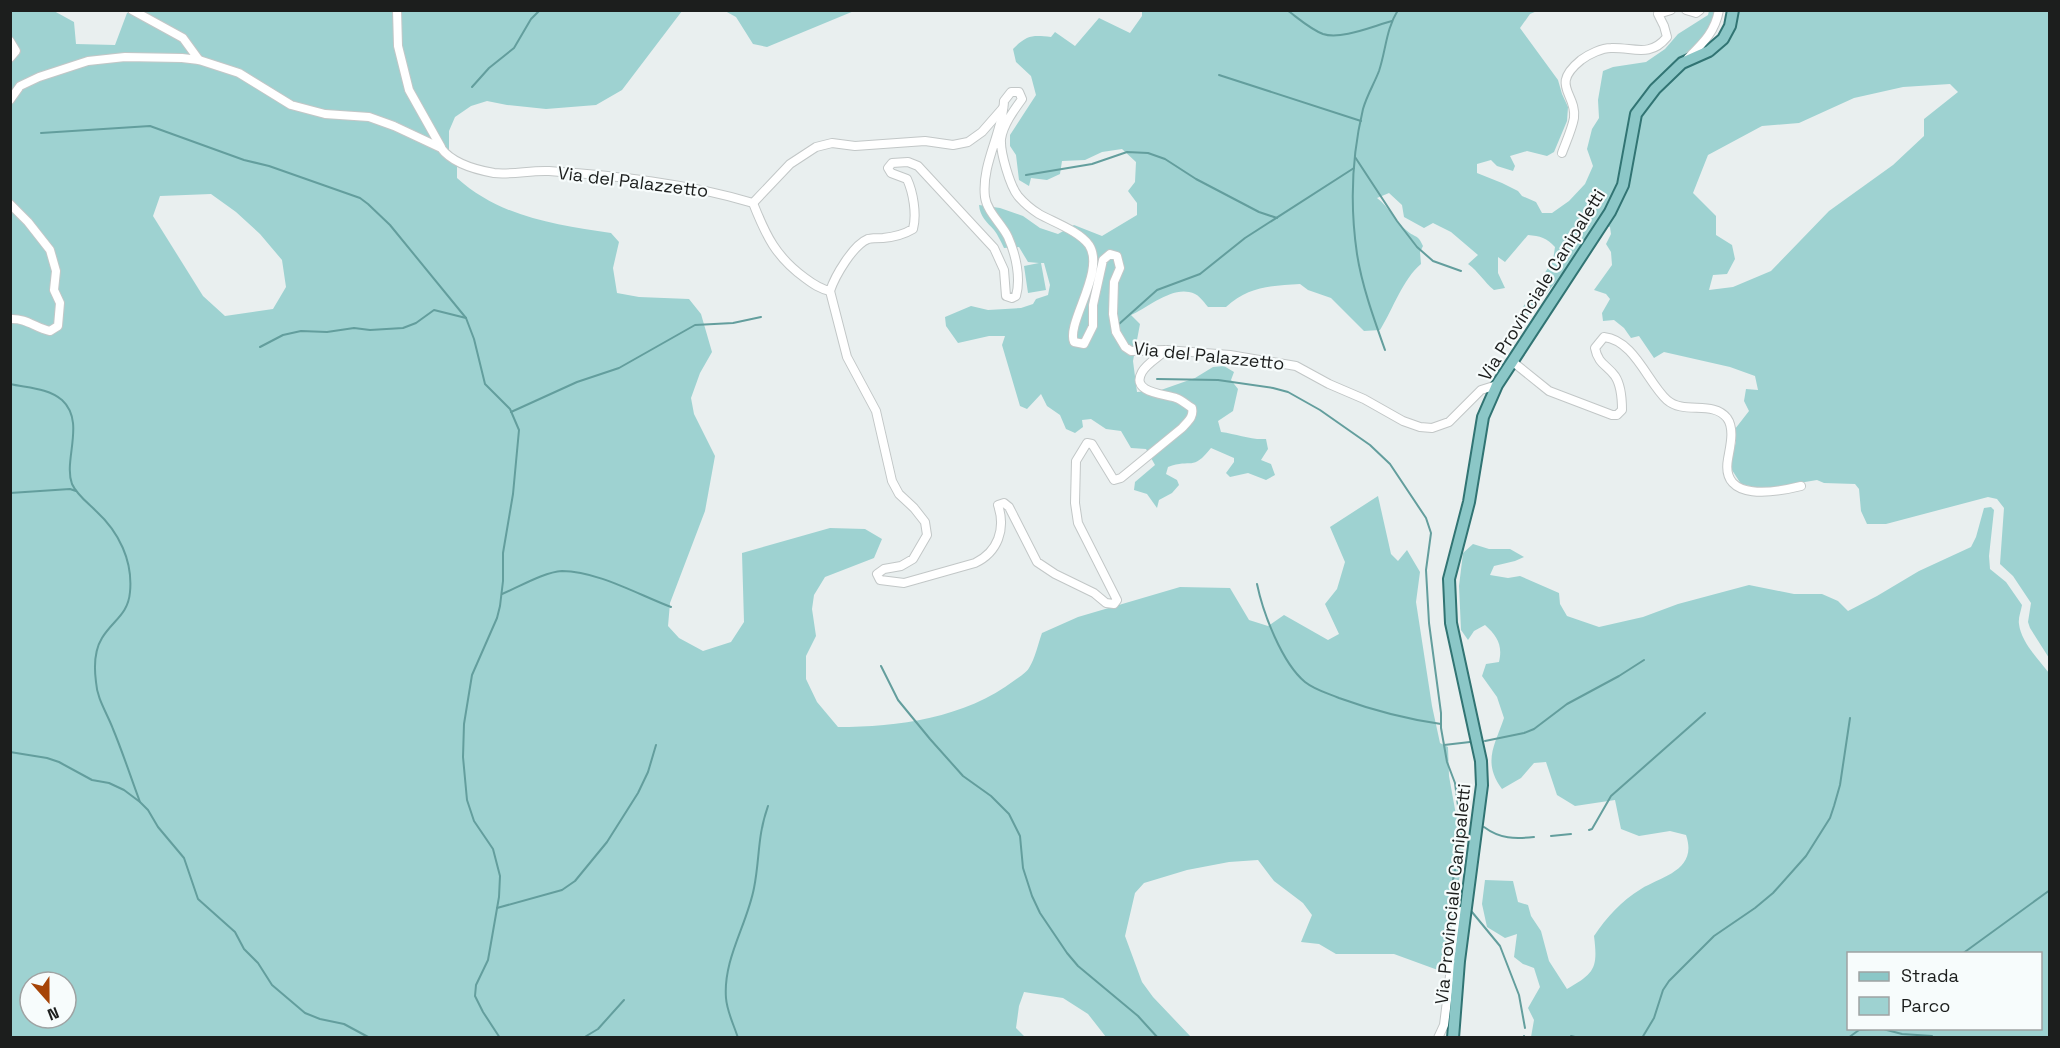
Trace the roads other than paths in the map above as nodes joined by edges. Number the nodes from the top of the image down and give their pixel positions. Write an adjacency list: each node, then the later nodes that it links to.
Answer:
1 (132, 10): 10 (street)
2 (397, 10): 14 (street)
3 (1671, 10): 15 (street)
4 (1686, 10): 5 (street)
5 (1700, 10)
6 (1719, 10): 11 (street)
7 (1733, 10): 11 (main road, Via Provinciale Canipaletti)
8 (10, 41): 9 (street)
9 (10, 58)
10 (199, 60): 12 (street, Via del Palazzetto); 14 (street, Via del Palazzetto)
11 (1682, 63): 21 (main road, Via Provinciale Canipaletti)
12 (10, 100)
13 (1004, 107): 16 (street); 18 (street); 20 (street, Via del Palazzetto)
14 (441, 148): 16 (street, Via del Palazzetto)
15 (1562, 153)
16 (753, 203): 18 (street)
17 (10, 204): 19 (street)
18 (830, 291): 20 (street)
19 (10, 319)
20 (1166, 350): 22 (street, Via del Palazzetto)
21 (1513, 362): 22 (main road, Via Provinciale Canipaletti); 23 (street)
22 (1497, 385): 24 (main road, Via Provinciale Canipaletti)
23 (1802, 486)
24 (1467, 898): 25 (street); 26 (main road, Via Provinciale Canipaletti)
25 (1438, 1038)
26 (1454, 1038)

